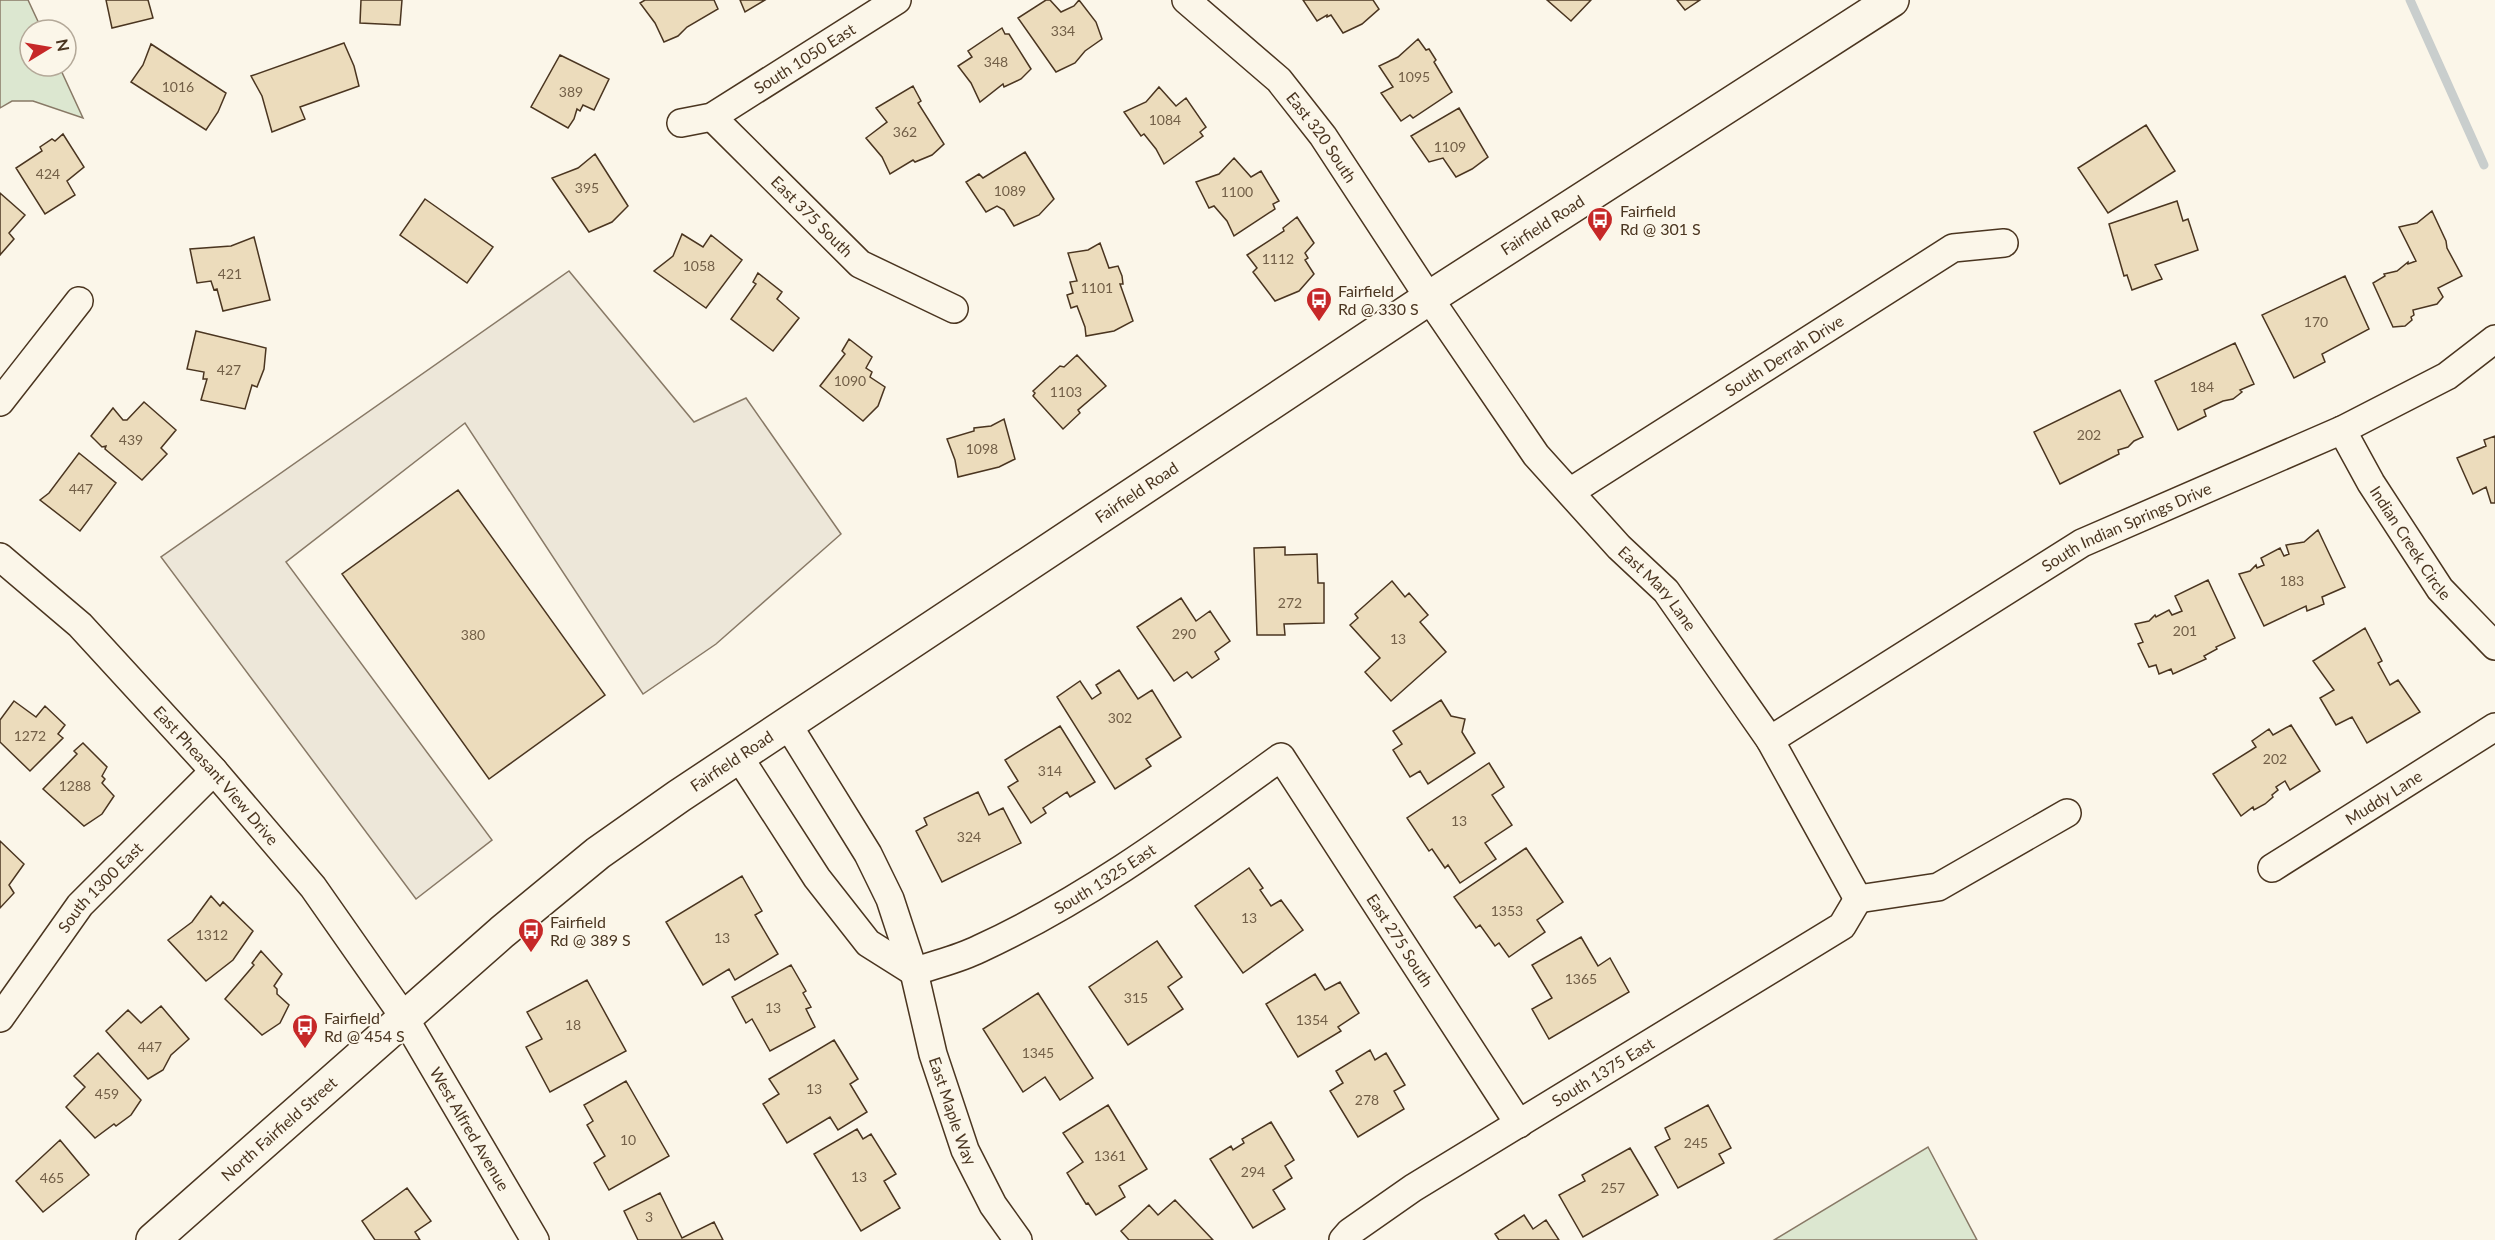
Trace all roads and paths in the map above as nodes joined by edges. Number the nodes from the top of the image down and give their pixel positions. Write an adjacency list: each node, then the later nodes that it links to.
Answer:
1 (897, 0): 4 (street, South 1050 East)
2 (1186, 0): 7 (street, East 320 South)
3 (1892, 0): 7 (street, Fairfield Road)
4 (712, 117): 5 (street); 9 (street, East 375 South)
5 (681, 123)
6 (2004, 243): 13 (street, South Derrah Drive)
7 (1429, 298): 13 (street, East Mary Lane); 16 (street, Fairfield Road)
8 (79, 300): 11 (street)
9 (954, 309)
10 (2495, 339): 12 (street, South Indian Springs Drive)
11 (0, 402)
12 (2342, 430): 15 (street, Indian Creek Circle); 18 (street, South Indian Springs Drive)
13 (1570, 492): 18 (street, East Mary Lane)
14 (0, 557): 21 (street, East Pheasant View Drive)
15 (2495, 646)
16 (788, 725): 19 (street, Fairfield Road); 25 (street, East Maple Way)
17 (2495, 727): 23 (street, Muddy Lane)
18 (1770, 740): 24 (street, East Mary Lane)
19 (739, 757): 25 (street); 26 (street, Fairfield Road)
20 (1281, 757): 25 (street, South 1325 East); 28 (street, East 275 South)
21 (214, 771): 26 (street, East Pheasant View Drive); 27 (street, South 1300 East)
22 (2067, 813): 24 (street)
23 (2272, 868)
24 (1858, 899): 28 (street, South 1375 East)
25 (914, 972): 31 (street, East Maple Way)
26 (405, 1017): 29 (street, North Fairfield Street); 30 (street, West Alfred Avenue)
27 (0, 1018)
28 (1519, 1124): 32 (street, South 1375 East)
29 (153, 1240)
30 (535, 1240)
31 (1018, 1240)
32 (1343, 1240)

